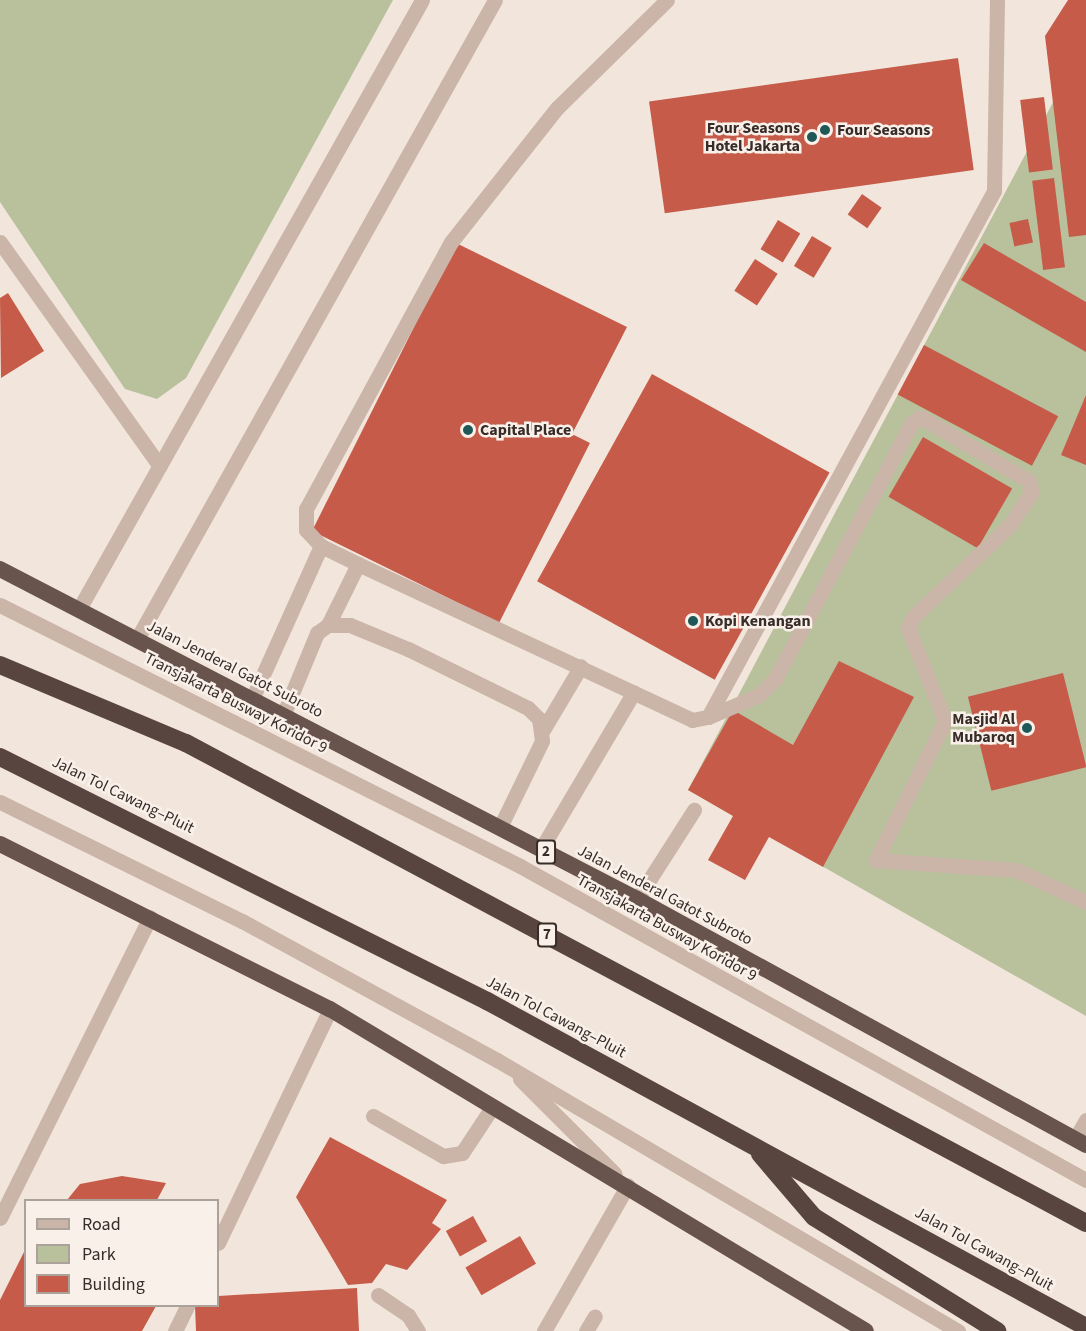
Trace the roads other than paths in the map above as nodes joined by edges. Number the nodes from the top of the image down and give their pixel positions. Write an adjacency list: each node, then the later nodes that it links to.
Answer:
1 (422, 0): 6 (street)
2 (495, 0): 13 (street)
3 (667, 0): 7 (street)
4 (997, 0): 19 (street)
5 (0, 242): 6 (street)
6 (160, 465): 11 (street)
7 (321, 546): 8 (street); 17 (street)
8 (358, 564): 12 (street); 15 (street)
9 (0, 569): 11 (highway, Jalan Jenderal Gatot Subroto / 2)
10 (0, 605): 37 (street, Transjakarta Busway Koridor 9)
11 (79, 609): 13 (highway, Jalan Jenderal Gatot Subroto / 2)
12 (328, 625): 18 (street); 20 (street)
13 (137, 639): 17 (highway, Jalan Jenderal Gatot Subroto / 2)
14 (0, 665): 40 (highway, 7)
15 (581, 666): 16 (street); 20 (street)
16 (634, 692): 19 (street); 26 (street)
17 (253, 697): 18 (highway, Jalan Jenderal Gatot Subroto / 2)
18 (284, 713): 24 (highway, Jalan Jenderal Gatot Subroto / 2)
19 (708, 717): 28 (street)
20 (543, 730): 24 (street)
21 (0, 757): 36 (highway, Jalan Tol Cawang–Pluit)
22 (0, 802): 31 (street)
23 (694, 810): 27 (street)
24 (500, 827): 26 (highway, Jalan Jenderal Gatot Subroto / 2)
25 (0, 844): 29 (highway)
26 (541, 849): 27 (highway, Jalan Jenderal Gatot Subroto / 2)
27 (637, 899): 35 (highway, Jalan Jenderal Gatot Subroto / 2)
28 (1086, 902)
29 (150, 917): 30 (highway); 39 (street)
30 (330, 1009): 32 (highway); 41 (street)
31 (497, 1060): 38 (street); 51 (street)
32 (493, 1106): 33 (street); 38 (highway)
33 (373, 1116)
34 (1086, 1120): 35 (street)
35 (1081, 1142)
36 (752, 1144): 45 (highway, Jalan Tol Cawang–Pluit); 52 (highway)
37 (1086, 1180)
38 (628, 1185): 48 (street); 50 (highway)
39 (0, 1218)
40 (1086, 1223)
41 (219, 1241)
42 (378, 1294): 47 (street)
43 (186, 1307): 46 (street)
44 (595, 1316): 49 (street)
45 (1086, 1327)
46 (175, 1331)
47 (418, 1331)
48 (544, 1331)
49 (586, 1331)
50 (866, 1331)
51 (958, 1331)
52 (997, 1331)

